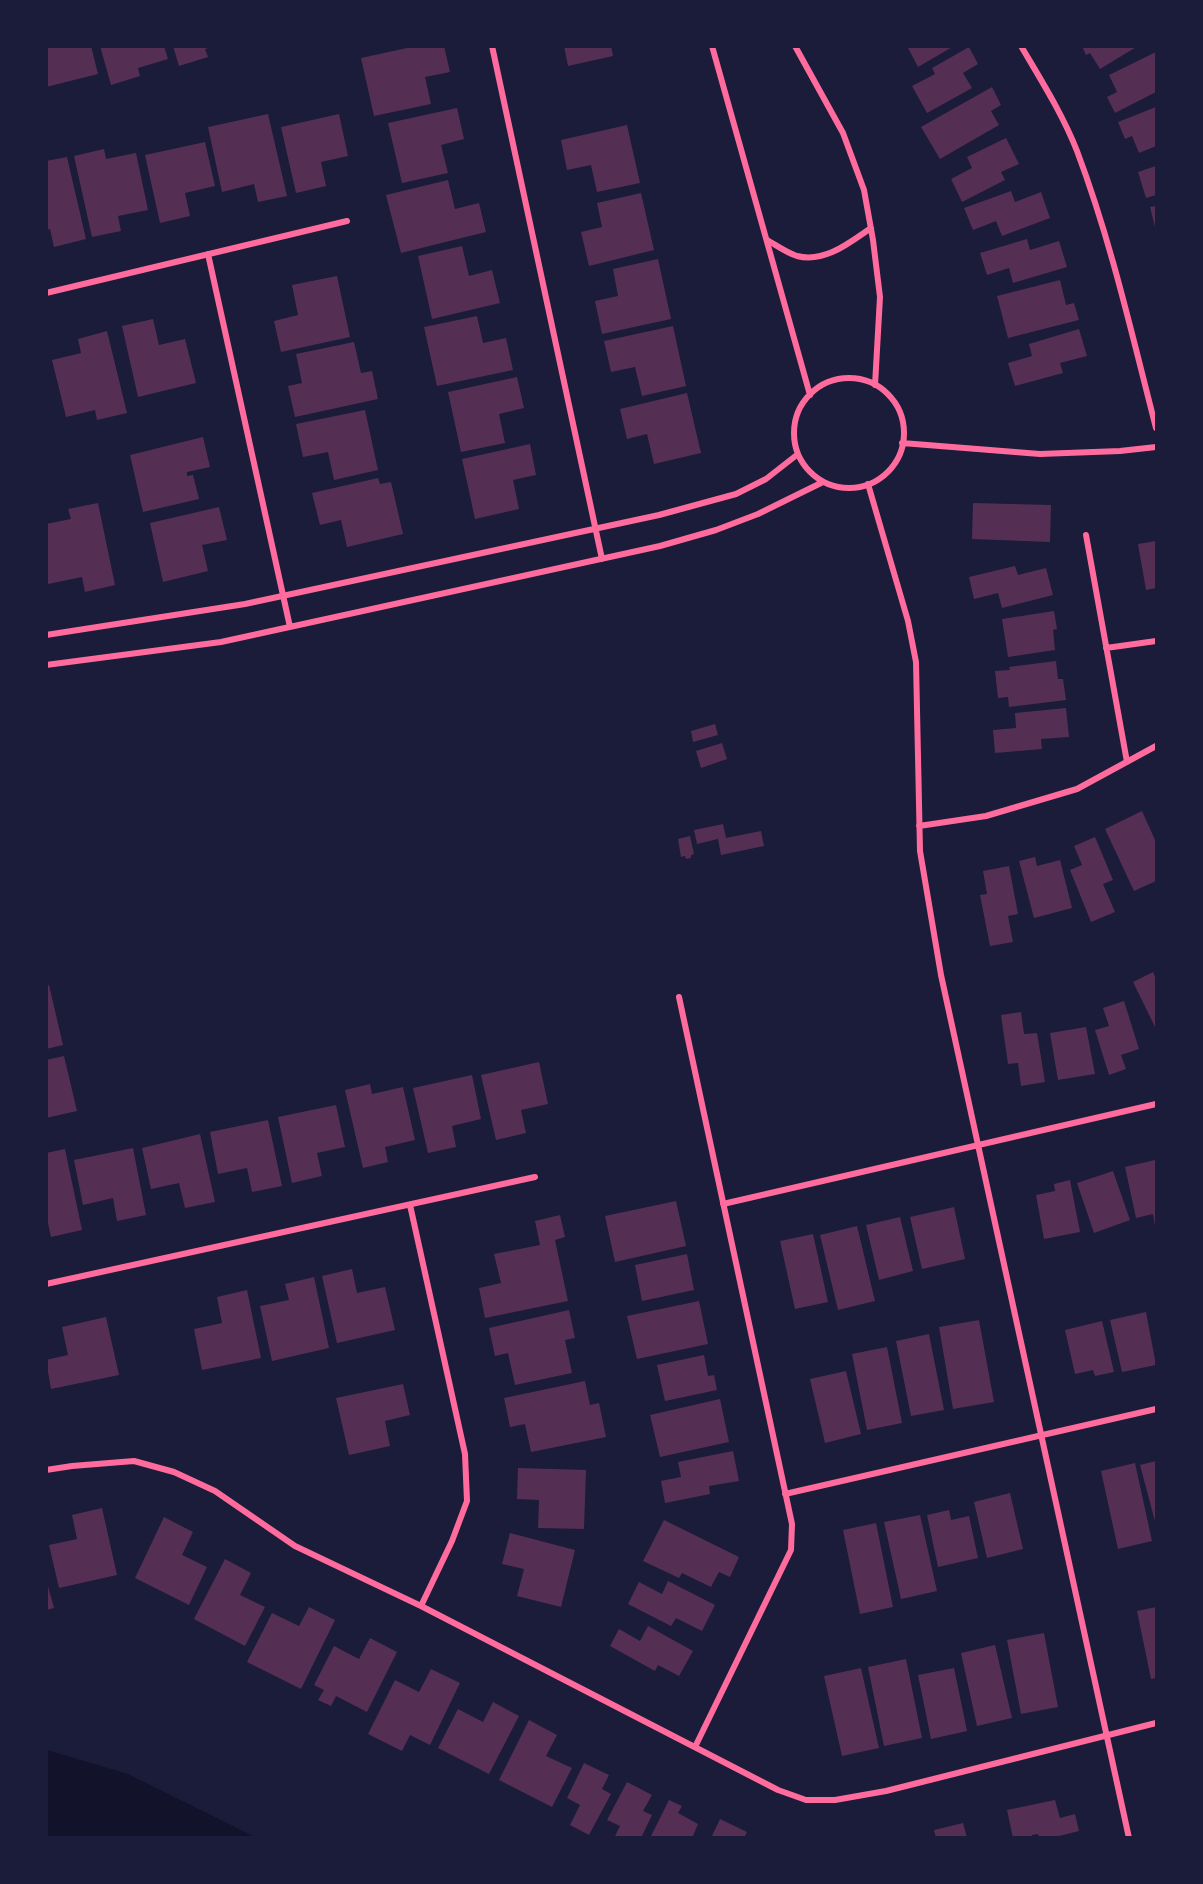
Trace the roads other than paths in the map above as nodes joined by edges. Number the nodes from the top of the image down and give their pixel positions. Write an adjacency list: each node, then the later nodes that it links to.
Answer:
1 (492, 46): 18 (street)
2 (712, 46): 7 (street)
3 (795, 46): 6 (street)
4 (1022, 46): 12 (street)
5 (347, 221): 8 (street)
6 (871, 228): 7 (street); 10 (street)
7 (767, 240): 11 (street)
8 (208, 254): 9 (street); 21 (street)
9 (46, 293)
10 (875, 385): 11 (street); 13 (street)
11 (810, 395): 15 (street)
12 (1156, 428)
13 (902, 443): 14 (street); 17 (street)
14 (1156, 447)
15 (798, 454): 16 (street); 18 (street)
16 (823, 482): 17 (street); 20 (street)
17 (868, 484): 29 (street)
18 (596, 529): 20 (street); 21 (street)
19 (1086, 535): 25 (street)
20 (602, 559): 22 (street)
21 (283, 596): 22 (street); 23 (street)
22 (290, 627): 26 (street)
23 (46, 635)
24 (1156, 641): 25 (street)
25 (1106, 648): 28 (street)
26 (46, 665)
27 (1156, 746): 28 (street)
28 (1127, 762): 29 (street)
29 (919, 826): 32 (street)
30 (679, 997): 34 (street)
31 (1156, 1104): 32 (street)
32 (979, 1146): 34 (street); 38 (street)
33 (535, 1178): 35 (street)
34 (723, 1204): 40 (street)
35 (410, 1205): 36 (street); 41 (street)
36 (46, 1284)
37 (1156, 1409): 38 (street)
38 (1042, 1435): 40 (street); 43 (street)
39 (46, 1470): 41 (street)
40 (785, 1494): 44 (street)
41 (421, 1606): 44 (street)
42 (1156, 1723): 43 (street)
43 (1107, 1735): 44 (street); 45 (street)
44 (695, 1747)
45 (1129, 1838)

